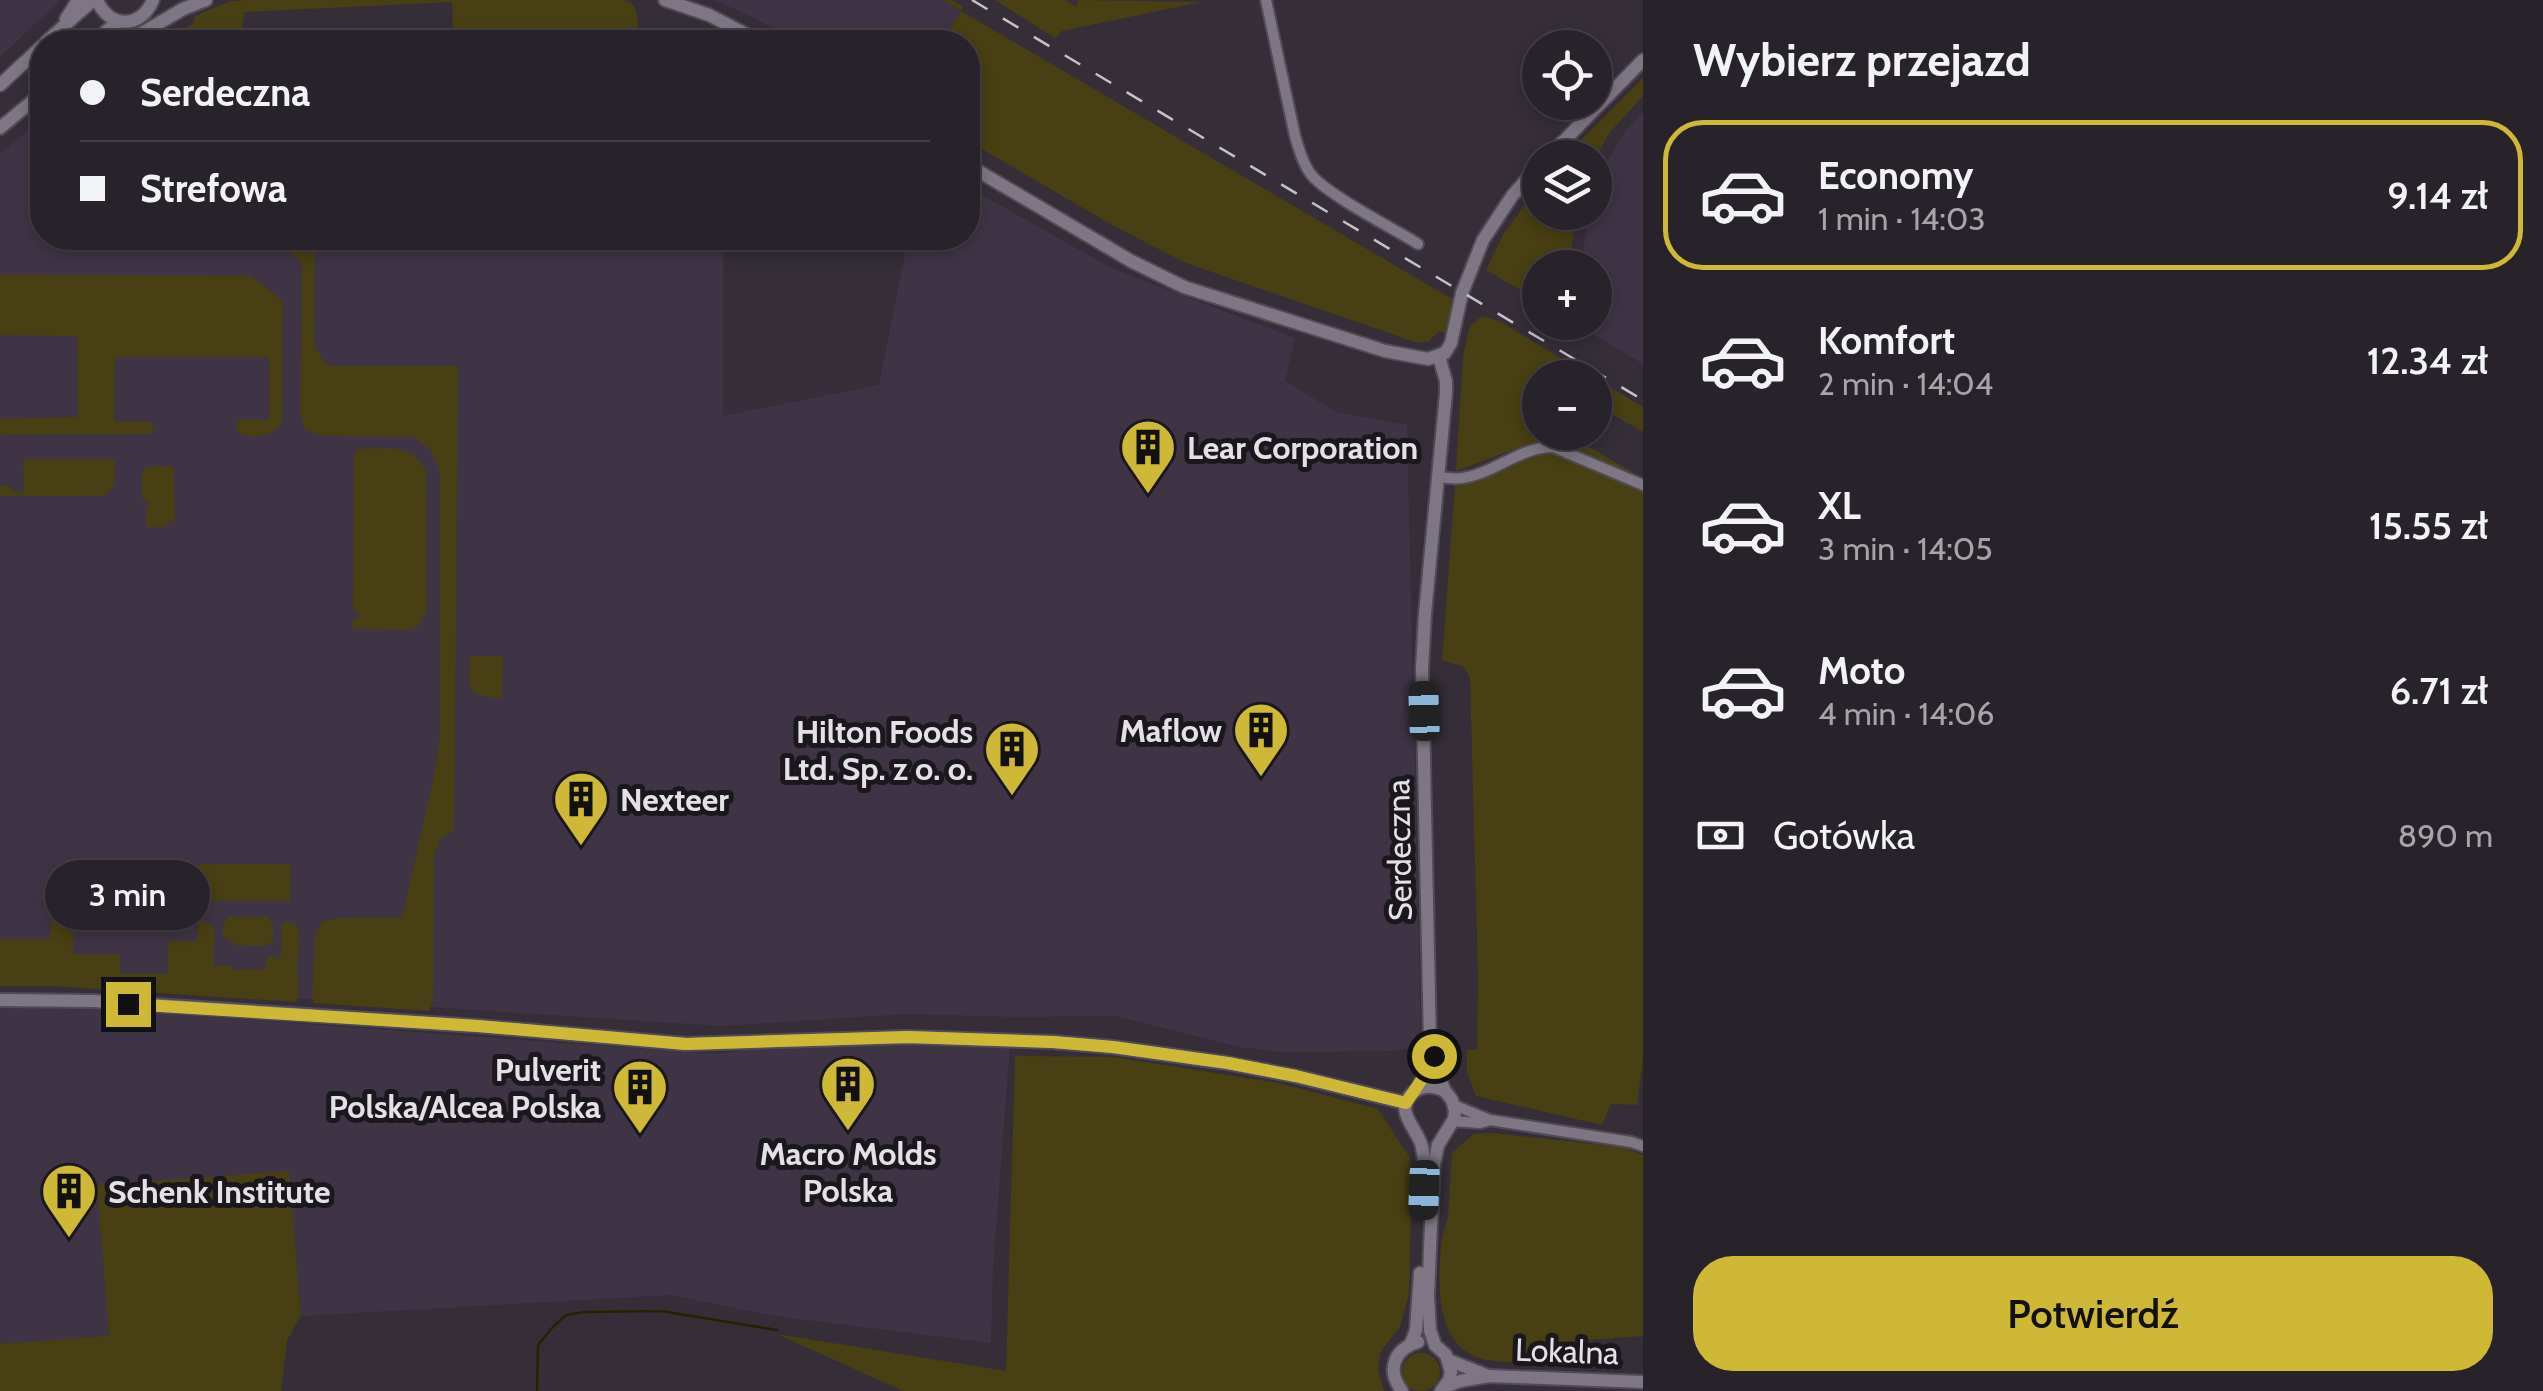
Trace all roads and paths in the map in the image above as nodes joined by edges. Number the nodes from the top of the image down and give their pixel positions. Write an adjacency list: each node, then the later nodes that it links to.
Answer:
1 (78, 0): 8 (street)
2 (95, 0): 7 (street); 8 (street)
3 (154, 0): 7 (street)
4 (206, 0): 10 (street)
5 (665, 0): 11 (street)
6 (1266, 0): 20 (street)
7 (118, 21): 9 (street)
8 (59, 30)
9 (108, 30)
10 (147, 30)
11 (737, 30)
12 (30, 57): 14 (street)
13 (1643, 60): 17 (street)
14 (0, 85)
15 (30, 105): 16 (street)
16 (0, 128)
17 (1565, 140)
18 (980, 172): 21 (street)
19 (1522, 185): 21 (street, Serdeczna)
20 (1418, 244)
21 (1439, 357): 22 (street, Serdeczna)
22 (1439, 477): 23 (street); 25 (street, Serdeczna)
23 (1643, 485)
24 (0, 1000): 28 (street)
25 (1430, 1043): 26 (street, Serdeczna); 27 (street, Serdeczna)
26 (1417, 1090): 27 (street); 28 (street)
27 (1445, 1091): 29 (street)
28 (1406, 1103): 32 (street)
29 (1454, 1105): 30 (street); 31 (street)
30 (1490, 1120): 31 (street); 33 (street)
31 (1448, 1126): 32 (street); 35 (street)
32 (1417, 1132): 34 (street)
33 (1643, 1146)
34 (1411, 1344): 35 (street); 40 (street)
35 (1435, 1345): 36 (street)
36 (1448, 1360): 37 (street, Lokalna); 39 (street)
37 (1488, 1376): 38 (street, Lokalna); 39 (street, Lokalna)
38 (1643, 1382)
39 (1443, 1389)
40 (1402, 1391)

